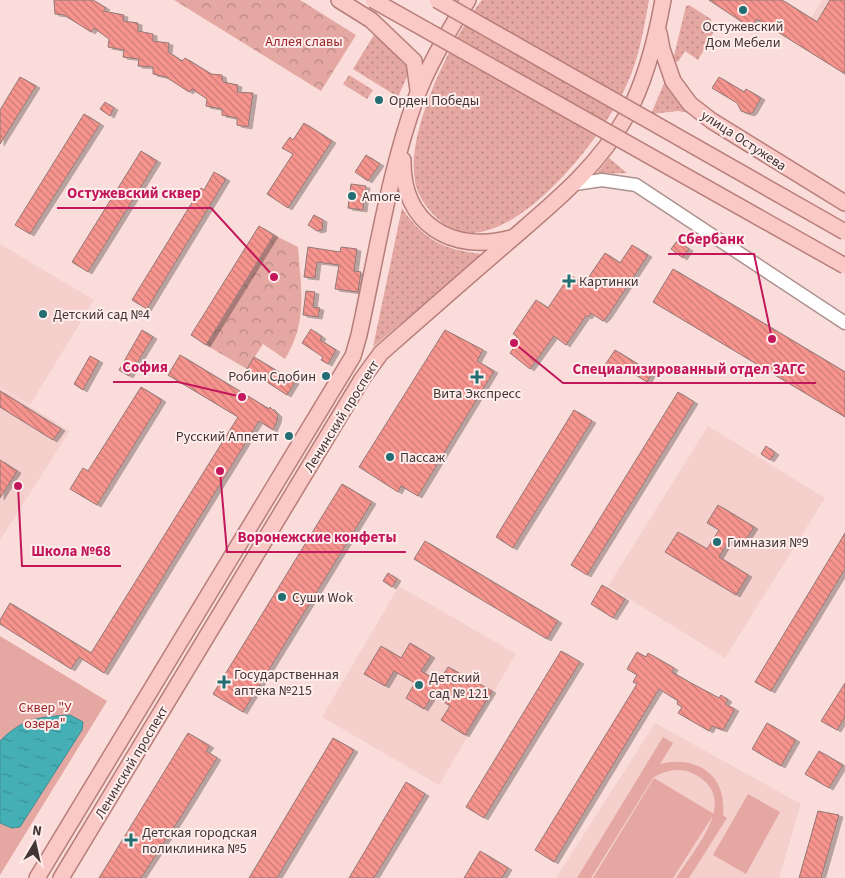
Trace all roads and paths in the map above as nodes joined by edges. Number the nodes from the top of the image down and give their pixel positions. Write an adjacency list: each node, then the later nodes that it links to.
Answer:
1 (339, 0): 7 (main road)
2 (373, 0): 13 (main road, bridge)
3 (438, 0): 11 (main road, bridge)
4 (468, 0): 7 (main road, Ленинский проспект)
5 (663, 0): 6 (main road, Ленинский проспект)
6 (658, 29): 9 (main road, Ленинский проспект); 10 (main road, улица Остужева)
7 (417, 96): 8 (main road, Ленинский проспект)
8 (404, 136): 12 (main road); 15 (main road, Ленинский проспект)
9 (576, 184): 12 (main road, Ленинский проспект); 14 (street)
10 (845, 203)
11 (845, 232)
12 (514, 238): 16 (main road, Ленинский проспект)
13 (845, 266)
14 (845, 323)
15 (38, 878)
16 (61, 878)

